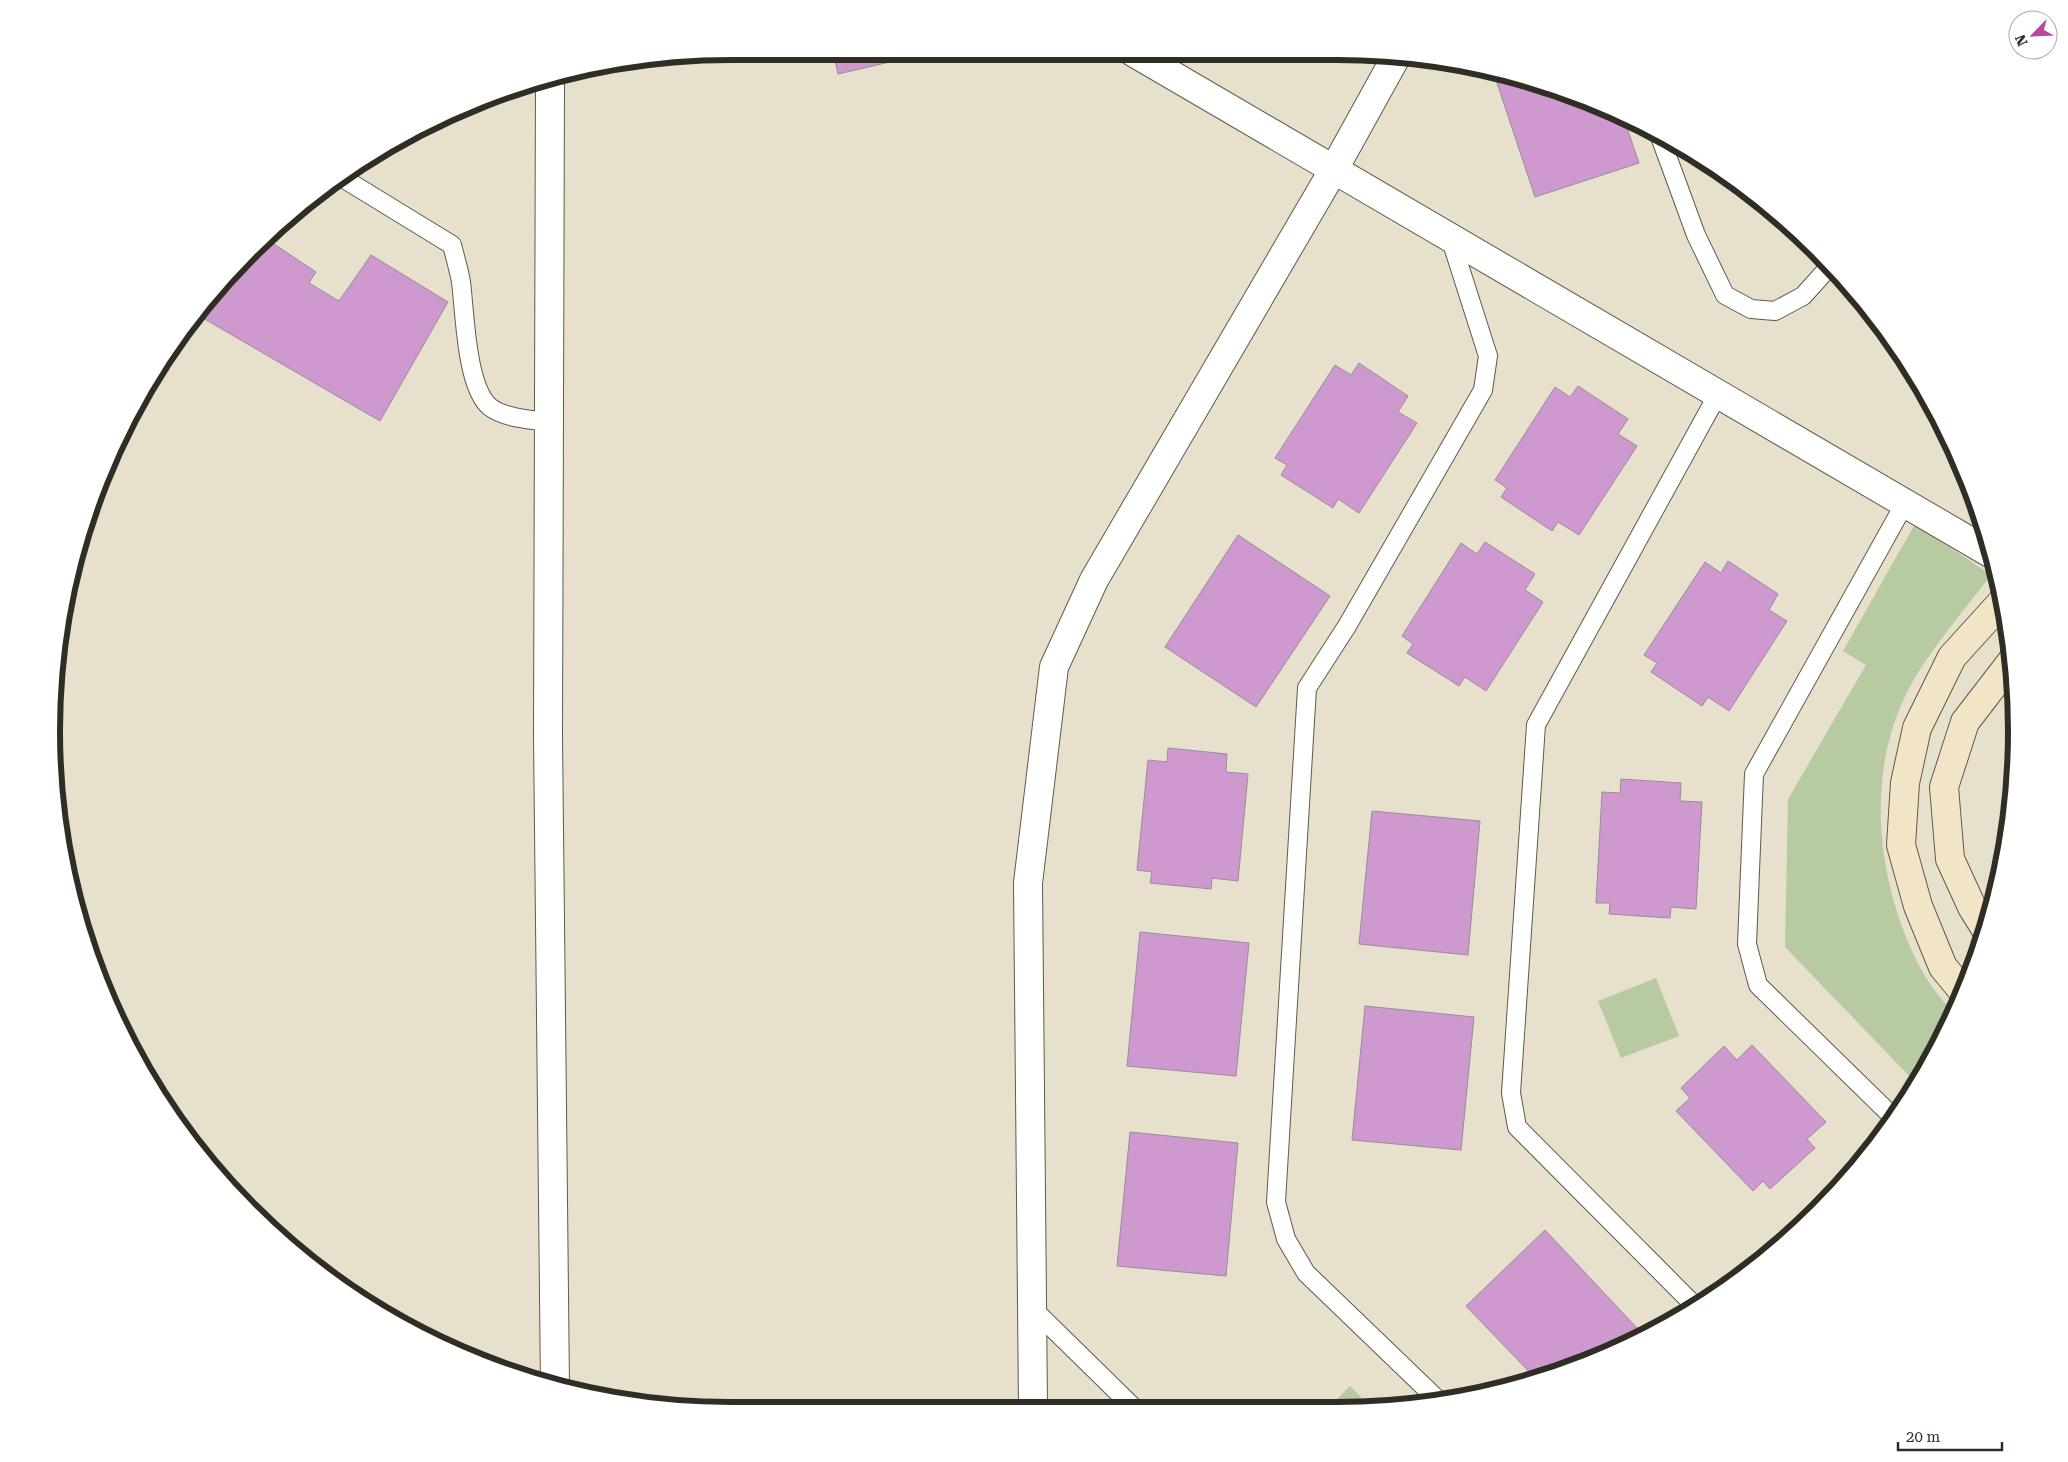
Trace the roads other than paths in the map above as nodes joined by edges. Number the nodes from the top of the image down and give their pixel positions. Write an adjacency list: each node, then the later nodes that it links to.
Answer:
1 (1146, 60): 5 (street)
2 (1393, 62): 5 (street)
3 (550, 85): 10 (street)
4 (1664, 145): 8 (lane)
5 (1334, 169): 7 (street); 19 (street)
6 (348, 180): 10 (lane)
7 (1450, 237): 9 (street); 21 (lane)
8 (1825, 272)
9 (1718, 394): 11 (street); 18 (lane)
10 (549, 422): 20 (street)
11 (1905, 503): 12 (street); 17 (lane)
12 (1982, 549)
13 (1996, 608): 16 (street)
14 (2005, 669): 15 (street)
15 (1980, 920)
16 (1958, 985)
17 (1889, 1113)
18 (1690, 1301)
19 (1032, 1309): 22 (street); 23 (lane)
20 (555, 1378)
21 (1432, 1395)
22 (1034, 1402)
23 (1128, 1402)

